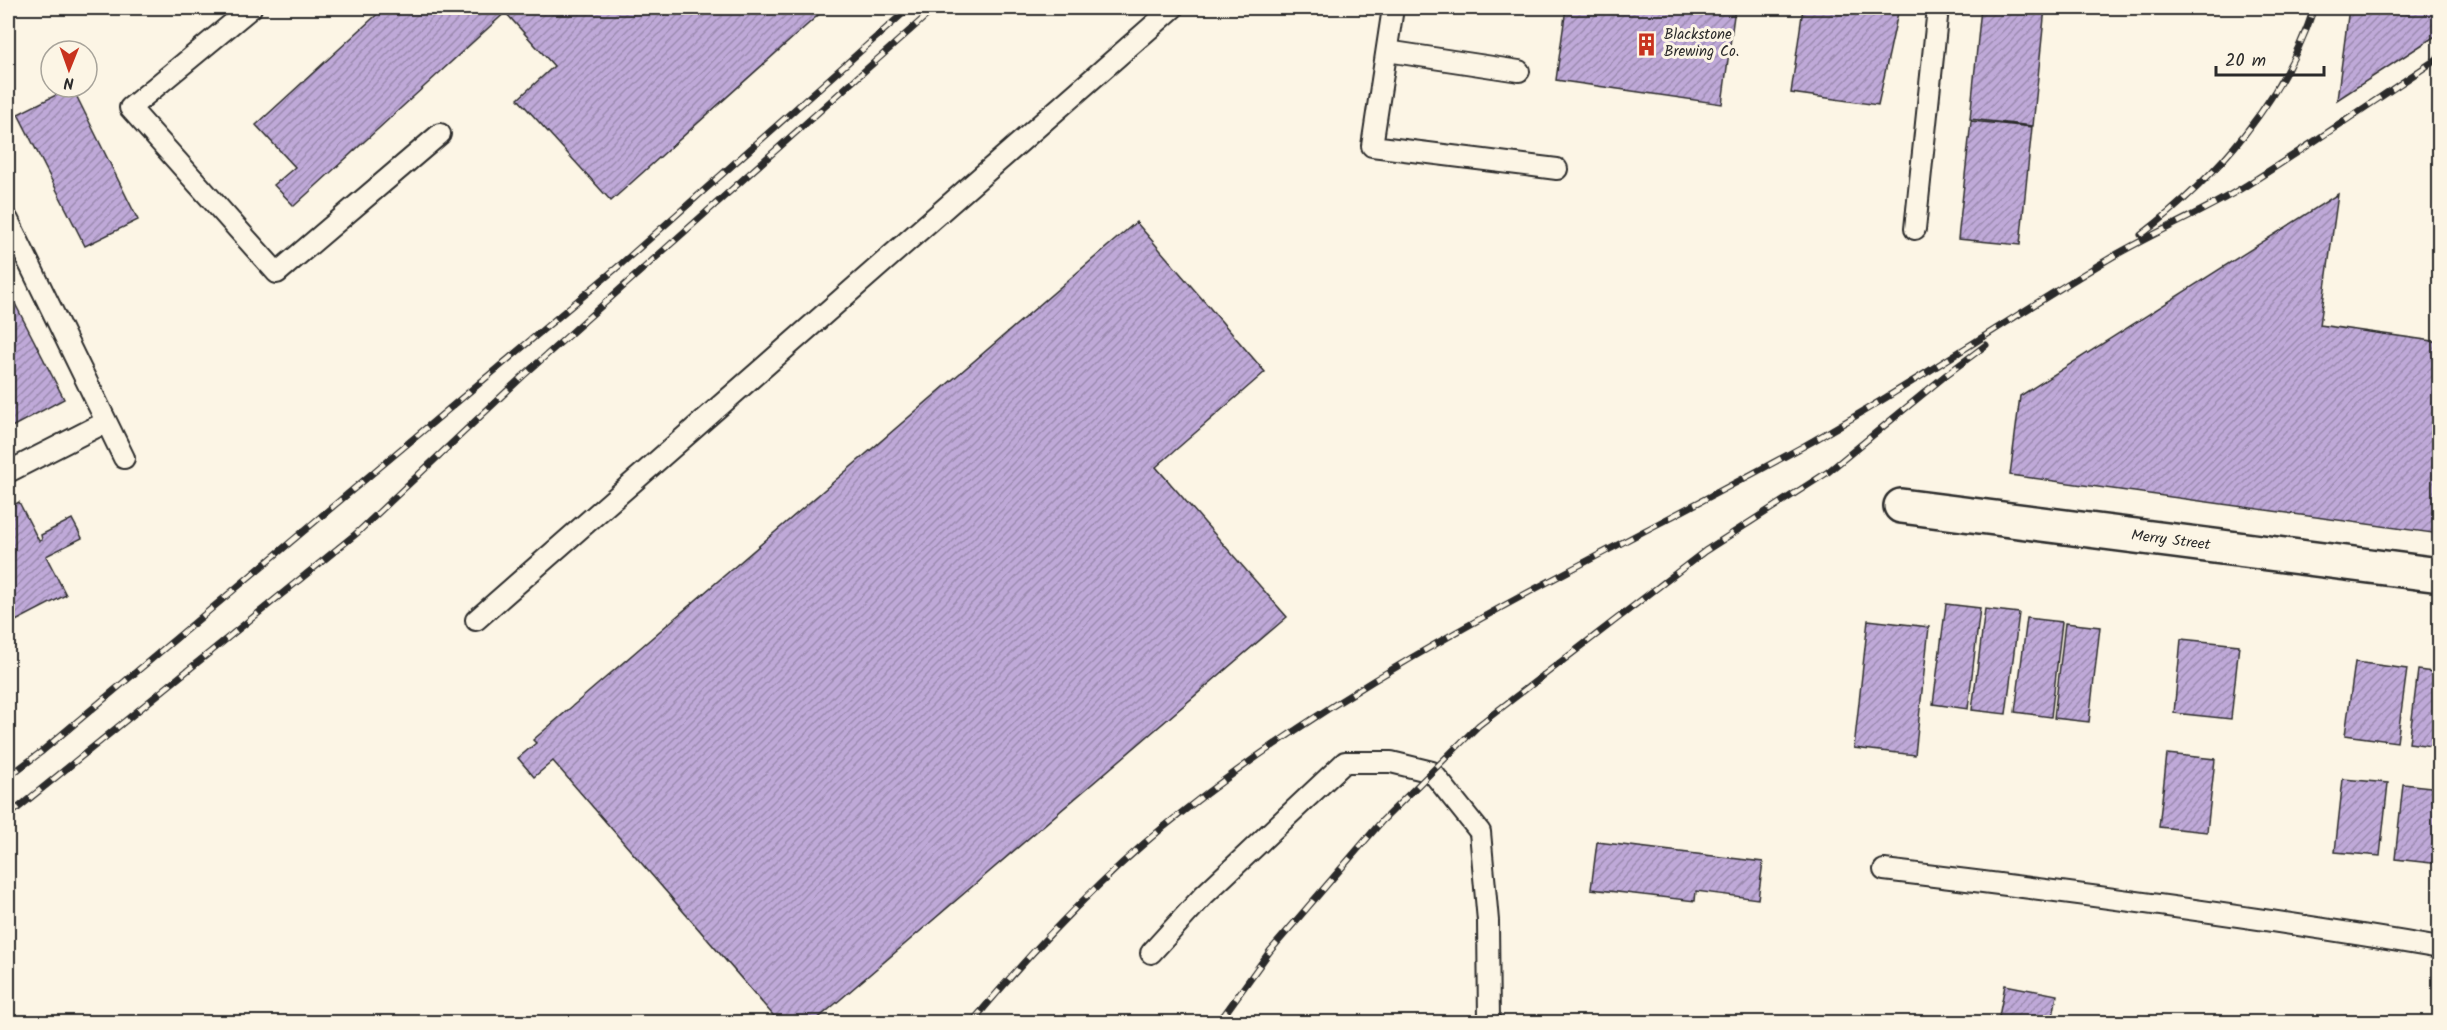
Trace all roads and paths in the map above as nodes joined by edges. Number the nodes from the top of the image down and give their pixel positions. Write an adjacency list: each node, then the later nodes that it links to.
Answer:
1 (251, 8): 7 (lane)
2 (1173, 8): 16 (lane)
3 (1393, 8): 5 (lane)
4 (1938, 8): 10 (lane)
5 (1387, 51): 6 (lane); 8 (lane)
6 (1519, 71)
7 (440, 134)
8 (1557, 169)
9 (8, 220): 11 (lane)
10 (1914, 229)
11 (106, 422): 12 (lane); 13 (lane)
12 (124, 458)
13 (8, 472)
14 (1901, 506): 15 (street, Merry Street)
15 (2439, 575)
16 (476, 620)
17 (1884, 870): 18 (lane)
18 (2439, 948)
19 (1151, 953): 20 (lane)
20 (1489, 1023)

